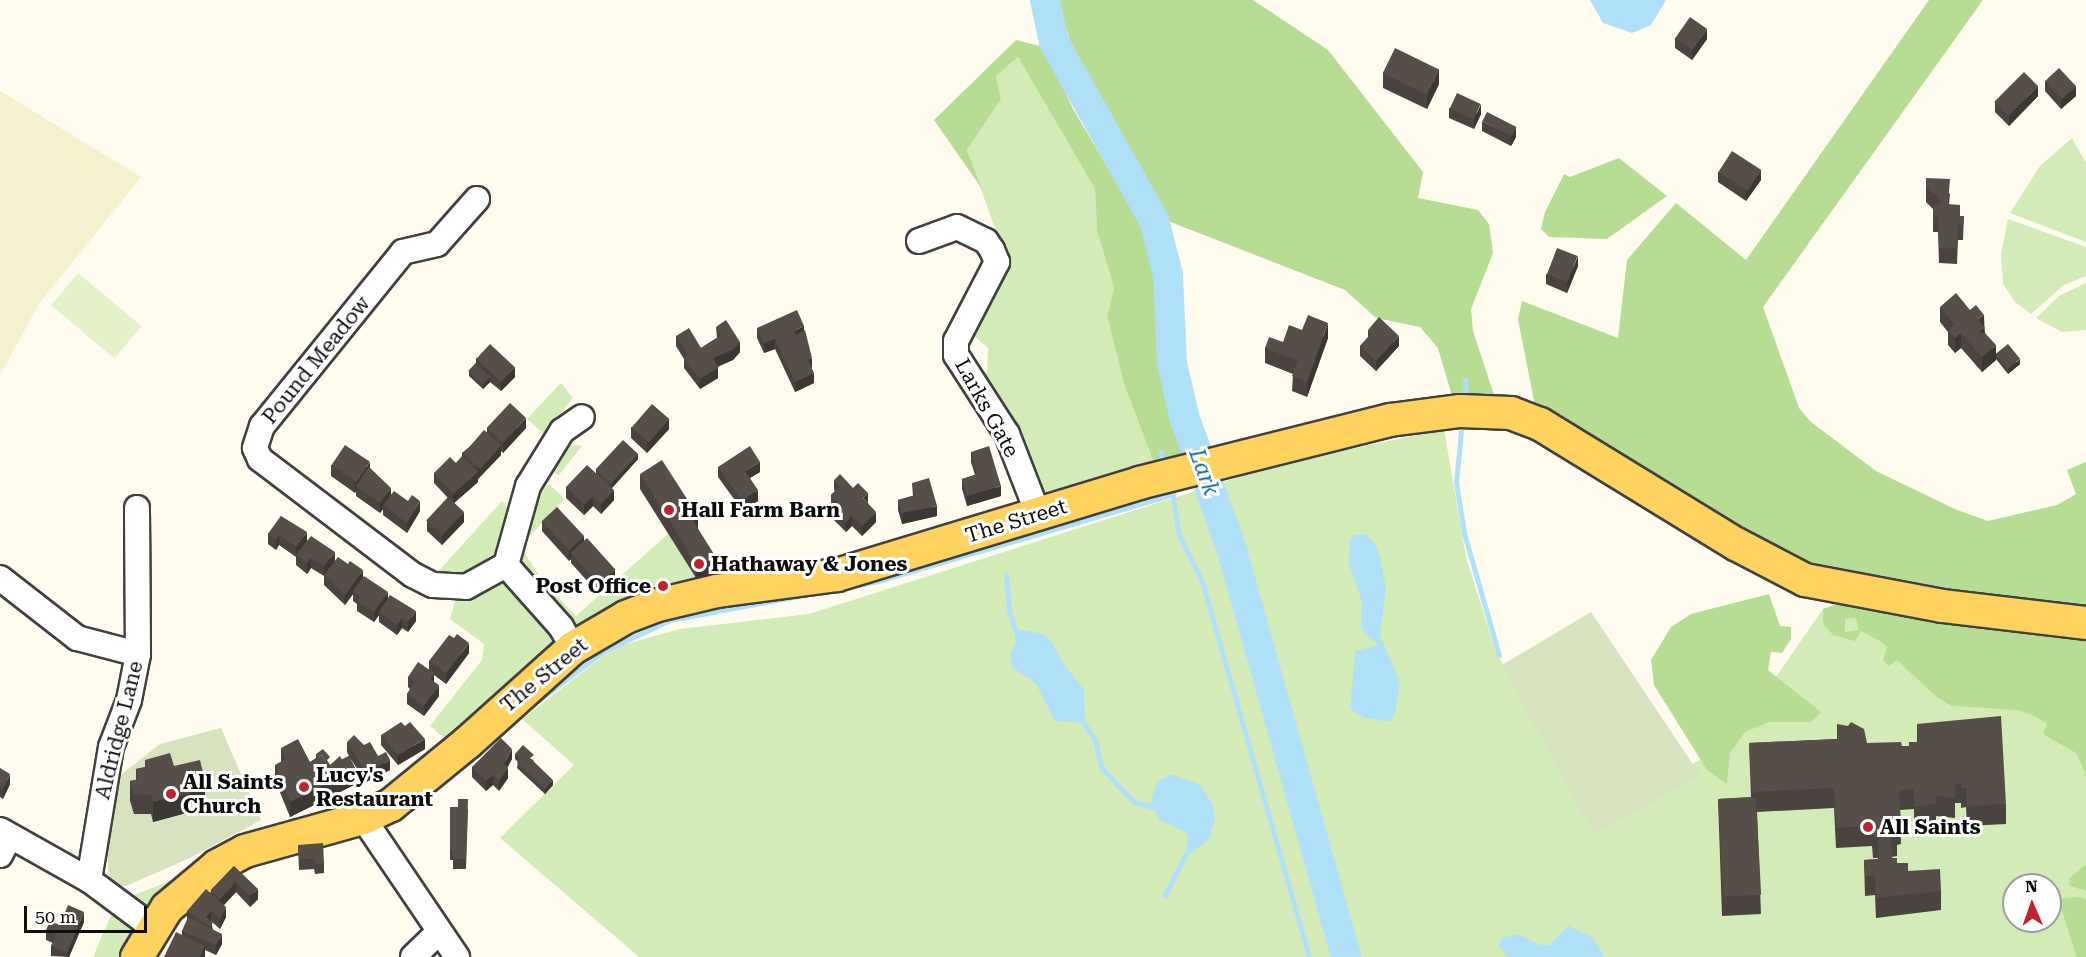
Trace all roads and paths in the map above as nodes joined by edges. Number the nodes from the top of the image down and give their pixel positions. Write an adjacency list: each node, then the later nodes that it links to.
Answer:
1 (477, 199): 6 (street, Pound Meadow)
2 (919, 241): 5 (street, Larks Gate)
3 (582, 417): 6 (street)
4 (137, 508): 10 (street, Aldridge Lane)
5 (1038, 514): 8 (main road, The Street); 9 (main road, The Street)
6 (506, 566): 9 (street)
7 (0, 578): 10 (street)
8 (2086, 623)
9 (573, 648): 11 (main road, The Street)
10 (138, 654): 13 (street, Aldridge Lane)
11 (363, 818): 14 (main road, The Street); 15 (street)
12 (3, 840): 13 (street)
13 (89, 880): 14 (street)
14 (152, 927): 16 (main road, The Street)
15 (439, 932): 17 (street); 18 (street)
16 (137, 957)
17 (413, 957)
18 (457, 957)

